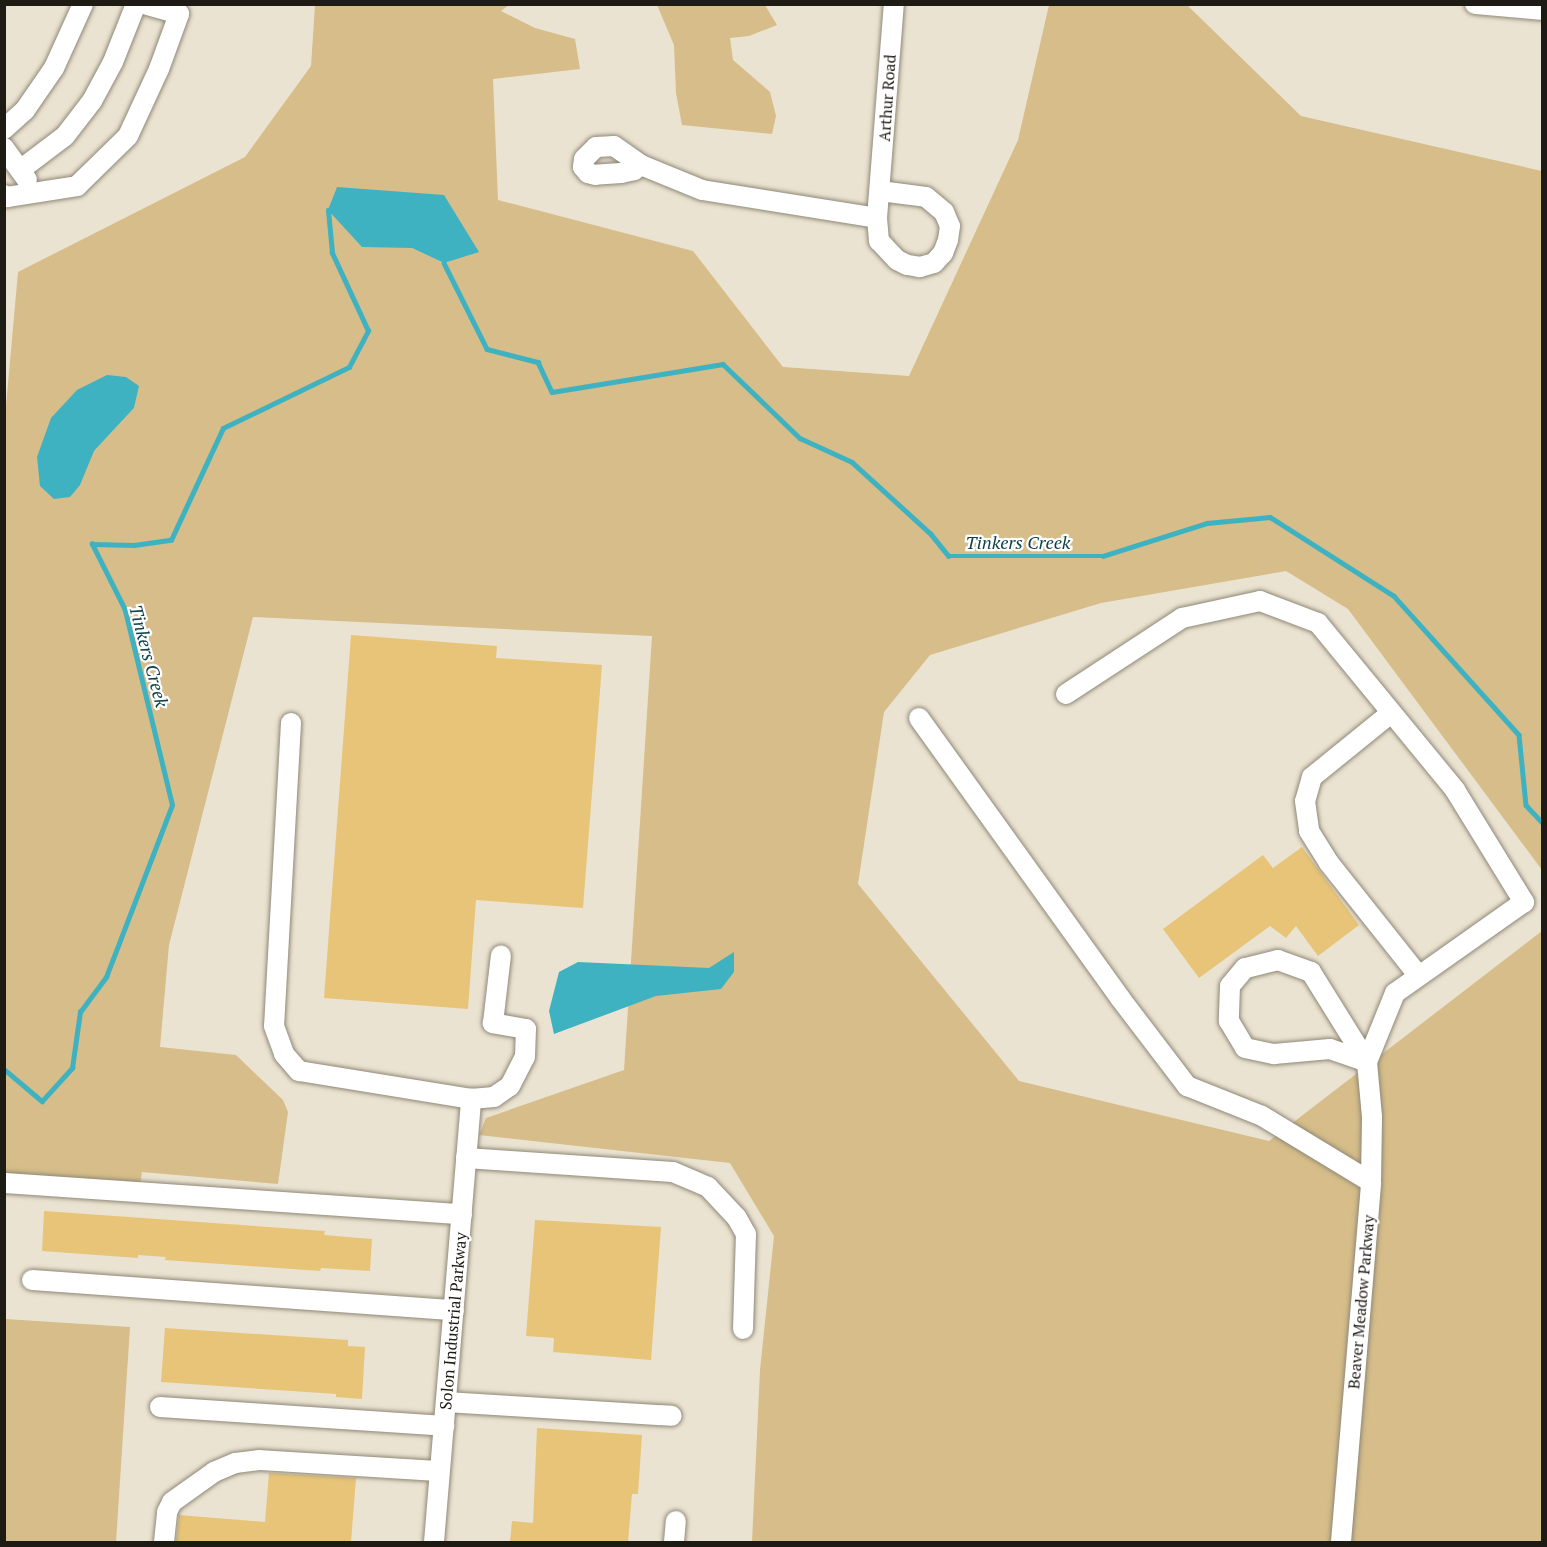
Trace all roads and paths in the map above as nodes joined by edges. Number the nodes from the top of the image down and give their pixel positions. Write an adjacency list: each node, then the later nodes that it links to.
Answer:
1 (83, 4): 7 (street)
2 (136, 4): 10 (street)
3 (144, 4): 12 (street)
4 (894, 4): 11 (street, Arthur Road)
5 (1475, 4): 6 (street)
6 (1542, 10)
7 (4, 129)
8 (4, 148): 10 (street)
9 (641, 165): 14 (street)
10 (20, 170): 12 (street)
11 (880, 191): 14 (street, Arthur Road); 14 (street, Arthur Road)
12 (35, 192): 13 (street)
13 (4, 195)
14 (877, 218)
15 (1066, 694): 16 (street)
16 (1391, 713): 20 (street); 20 (street)
17 (920, 718): 24 (street)
18 (291, 723): 22 (street)
19 (501, 955): 22 (street)
20 (1419, 976): 21 (street)
21 (1367, 1062): 21 (street); 24 (street, Beaver Meadow Parkway)
22 (471, 1099): 23 (street, Solon Industrial Parkway)
23 (466, 1158): 26 (street, Solon Industrial Parkway); 29 (street)
24 (1371, 1182): 39 (street, Beaver Meadow Parkway)
25 (4, 1183): 26 (street)
26 (462, 1214): 28 (street, Solon Industrial Parkway)
27 (32, 1280): 28 (street)
28 (454, 1310): 30 (street, Solon Industrial Parkway)
29 (743, 1329)
30 (446, 1402): 32 (street); 33 (street, Solon Industrial Parkway)
31 (160, 1407): 33 (street)
32 (672, 1416)
33 (444, 1426): 34 (street, Solon Industrial Parkway)
34 (440, 1471): 36 (street); 37 (street, Solon Industrial Parkway)
35 (676, 1521): 38 (street)
36 (164, 1542)
37 (434, 1542)
38 (674, 1542)
39 (1341, 1542)

